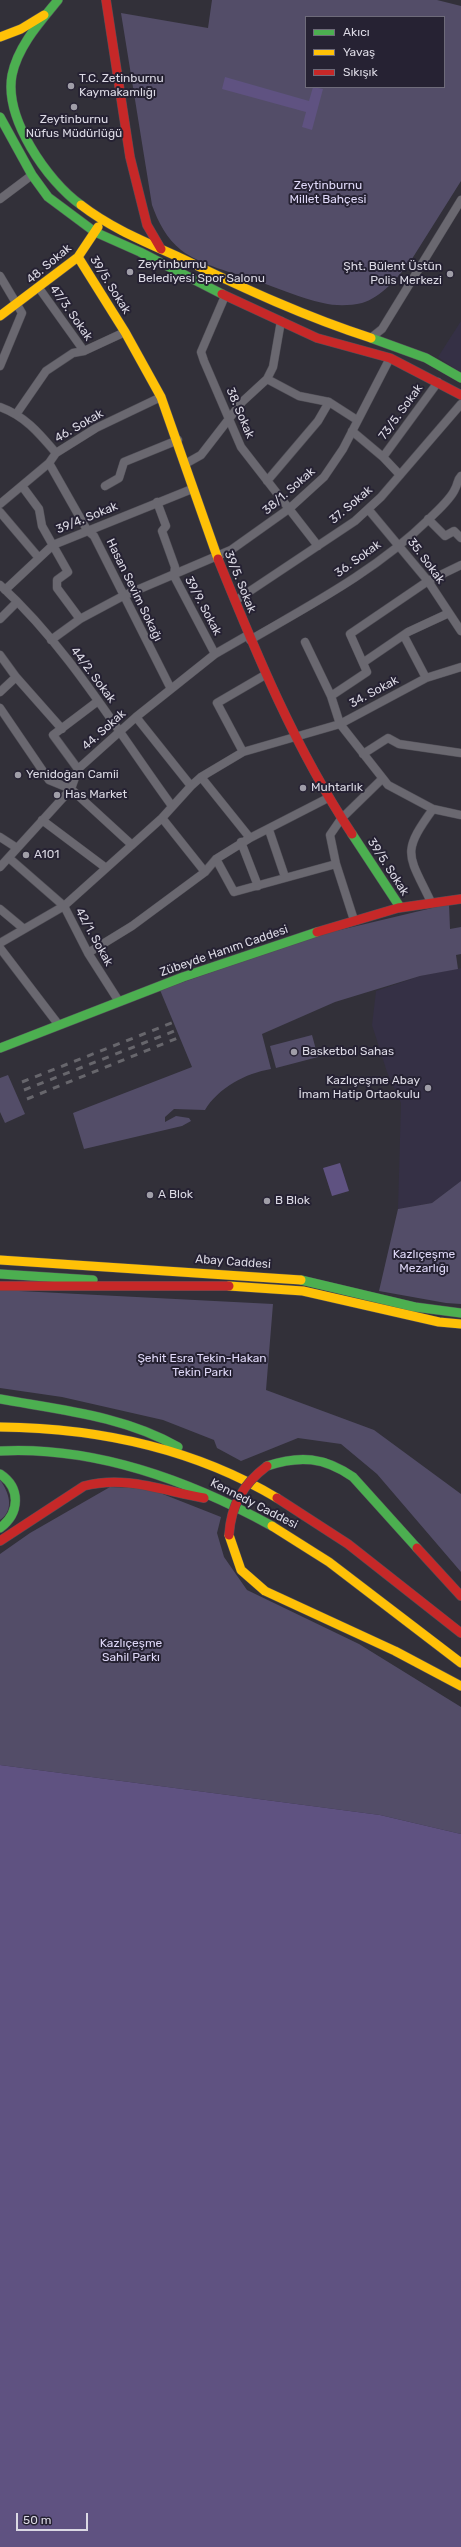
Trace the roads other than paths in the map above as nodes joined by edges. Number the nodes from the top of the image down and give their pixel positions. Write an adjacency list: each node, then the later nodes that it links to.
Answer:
1 (58, 0): 3 (main road)
2 (106, 0): 11 (main road)
3 (47, 14): 4 (main road); 9 (main road)
4 (0, 37)
5 (1, 122): 6 (main road)
6 (32, 175): 7 (street); 10 (main road)
7 (0, 199)
8 (461, 200): 20 (street)
9 (102, 219): 10 (main road, 48. Sokak); 11 (main road)
10 (95, 232): 12 (main road, 48. Sokak); 15 (main road)
11 (161, 250): 20 (main road)
12 (78, 257): 14 (main road, 48. Sokak); 19 (main road, 39/5. Sokak)
13 (0, 276): 16 (street)
14 (39, 288): 16 (main road, 48. Sokak); 21 (street, 47/3. Sokak)
15 (225, 296): 18 (main road); 33 (street, 38. Sokak)
16 (16, 306): 17 (main road, 48. Sokak); 23 (street)
17 (0, 316)
18 (281, 321): 22 (main road); 25 (street)
19 (125, 332): 21 (street); 28 (main road, 39/5. Sokak)
20 (372, 337): 24 (main road)
21 (84, 351): 32 (street)
22 (390, 358): 26 (main road); 34 (street, 38/1. Sokak)
23 (0, 366)
24 (461, 378)
25 (267, 379): 29 (street); 33 (street)
26 (438, 382): 27 (main road); 38 (street, 73/5. Sokak)
27 (461, 395)
28 (161, 397): 36 (main road, 39/5. Sokak); 37 (street, 46. Sokak)
29 (329, 402): 34 (street); 43 (street)
30 (461, 404): 41 (street, 37. Sokak)
31 (0, 407): 32 (street)
32 (17, 413): 37 (street)
33 (230, 417): 40 (street); 43 (street, 38. Sokak)
34 (357, 420): 35 (street, 38/1. Sokak)
35 (352, 432): 38 (street); 49 (street, 38/1. Sokak)
36 (178, 440): 40 (main road, 39/5. Sokak); 45 (street)
37 (56, 453): 39 (street, 46. Sokak)
38 (383, 457): 41 (street)
39 (48, 463): 44 (street, 46. Sokak); 53 (street, Hasan Sevim Sokağı)
40 (185, 464): 46 (main road, 39/5. Sokak)
41 (400, 475): 50 (street, 37. Sokak)
42 (461, 476): 52 (street, 36. Sokak)
43 (267, 481): 49 (street, 38. Sokak)
44 (22, 486): 48 (street, 46. Sokak); 56 (street)
45 (105, 486)
46 (192, 489): 47 (street, 39/4. Sokak); 59 (main road, 39/5. Sokak)
47 (158, 502): 53 (street, 39/4. Sokak); 61 (street, 39/9. Sokak)
48 (0, 504)
49 (290, 508): 57 (street, 38. Sokak); 59 (street, 38/1. Sokak)
50 (368, 509): 55 (street, 35. Sokak); 57 (street, 37. Sokak)
51 (0, 512): 58 (street)
52 (428, 519): 54 (street); 55 (street, 36. Sokak)
53 (87, 530): 56 (street, 39/4. Sokak); 64 (street, Hasan Sevim Sokağı)
54 (461, 538)
55 (398, 544): 62 (street, 35. Sokak); 72 (street, 36. Sokak)
56 (53, 545): 58 (street, 39/4. Sokak); 69 (street)
57 (318, 546): 65 (street, 37. Sokak)
58 (39, 558): 63 (street, 39/4. Sokak)
59 (217, 558): 61 (street, 38/1. Sokak); 65 (main road, 39/5. Sokak)
60 (461, 565): 62 (street)
61 (174, 576): 64 (street, 38/1. Sokak); 75 (street, 39/9. Sokak)
62 (428, 581): 67 (street, 35. Sokak); 77 (street)
63 (3, 588): 66 (street, 44/2. Sokak)
64 (123, 596): 69 (street, 38/1. Sokak); 82 (street, Hasan Sevim Sokağı)
65 (236, 601): 72 (main road, 39/5. Sokak)
66 (17, 602): 68 (street); 73 (street, 44/2. Sokak)
67 (449, 614): 70 (street, 35. Sokak); 71 (street)
68 (0, 619)
69 (80, 619): 73 (street, 38/1. Sokak)
70 (461, 630)
71 (404, 636): 77 (street); 81 (street)
72 (249, 637): 75 (street, 44. Sokak); 79 (main road, 39/5. Sokak)
73 (51, 640): 85 (street, 44/2. Sokak)
74 (305, 642): 84 (street)
75 (215, 654): 82 (street, 44. Sokak)
76 (0, 655): 80 (street)
77 (364, 662): 84 (street)
78 (461, 668): 81 (street, 34. Sokak)
79 (265, 675): 91 (main road, 39/5. Sokak); 92 (street)
80 (16, 678): 83 (street); 89 (street)
81 (426, 678): 88 (street, 34. Sokak)
82 (171, 689): 87 (street, 44. Sokak)
83 (0, 692)
84 (331, 696): 88 (street)
85 (98, 701): 89 (street); 90 (street, 44/2. Sokak)
86 (1, 711): 99 (street)
87 (136, 717): 90 (street, 44. Sokak); 98 (street)
88 (340, 724): 91 (street, 34. Sokak); 94 (street)
89 (62, 729): 95 (street)
90 (119, 733): 95 (street, 44. Sokak); 101 (street, 44/2. Sokak)
91 (296, 736): 92 (street, 34. Sokak); 100 (main road, 39/5. Sokak)
92 (243, 752): 96 (street, 34. Sokak)
93 (461, 753): 94 (street)
94 (363, 754): 97 (street)
95 (78, 769): 99 (street, 44. Sokak)
96 (201, 777): 98 (street, 34. Sokak); 109 (street)
97 (382, 779): 102 (street); 105 (street)
98 (191, 786): 101 (street, 34. Sokak)
99 (71, 789): 106 (street, 44. Sokak); 111 (street)
100 (328, 798): 105 (main road, 39/5. Sokak); 107 (street)
101 (172, 806): 104 (street, 34. Sokak)
102 (433, 809): 103 (street); 122 (street)
103 (461, 815)
104 (162, 818): 111 (street, 34. Sokak); 118 (street)
105 (341, 819): 115 (street); 124 (main road, 39/5. Sokak)
106 (42, 820): 112 (street, 44. Sokak); 117 (street)
107 (269, 830): 109 (street); 119 (street)
108 (0, 837): 112 (street)
109 (250, 838): 110 (street)
110 (242, 842): 114 (street); 120 (street)
111 (132, 845): 117 (street, 34. Sokak)
112 (17, 848): 113 (street, 44. Sokak)
113 (9, 858): 116 (street, 44. Sokak); 123 (street, 42/1. Sokak)
114 (216, 858): 118 (street); 120 (street)
115 (336, 864): 119 (street); 126 (street)
116 (0, 867)
117 (106, 868): 123 (street, 34. Sokak)
118 (205, 872): 130 (street)
119 (285, 877): 120 (street)
120 (258, 886)
121 (461, 899): 122 (main road, Zübeyde Hanım Caddesi)
122 (430, 900): 124 (main road, Zübeyde Hanım Caddesi)
123 (64, 906): 127 (street, 34. Sokak); 130 (street, 42/1. Sokak)
124 (400, 907): 126 (main road, Zübeyde Hanım Caddesi)
125 (0, 909): 127 (street)
126 (354, 920): 131 (main road, Zübeyde Hanım Caddesi)
127 (24, 929): 128 (street, 34. Sokak)
128 (0, 943)
129 (0, 948): 132 (street)
130 (88, 952): 131 (street, 42/1. Sokak)
131 (118, 1000): 132 (main road, Zübeyde Hanım Caddesi)
132 (58, 1024): 133 (main road, Zübeyde Hanım Caddesi)
133 (0, 1048)
134 (0, 1260): 138 (main road, Abay Caddesi)
135 (0, 1274): 137 (main road)
136 (0, 1286): 137 (main road, Abay Caddesi)
137 (141, 1286): 139 (main road, Abay Caddesi)
138 (461, 1313)
139 (461, 1324)
140 (0, 1399): 143 (main road)
141 (0, 1426): 143 (main road, Kennedy Caddesi)
142 (0, 1451): 145 (main road, Kennedy Caddesi)
143 (200, 1463): 149 (main road, Kennedy Caddesi)
144 (0, 1474): 146 (main road)
145 (219, 1497): 147 (main road); 150 (main road, Kennedy Caddesi)
146 (0, 1528)
147 (0, 1541)
148 (461, 1596): 151 (main road, bridge)
149 (461, 1633)
150 (461, 1663)
151 (461, 1686)

